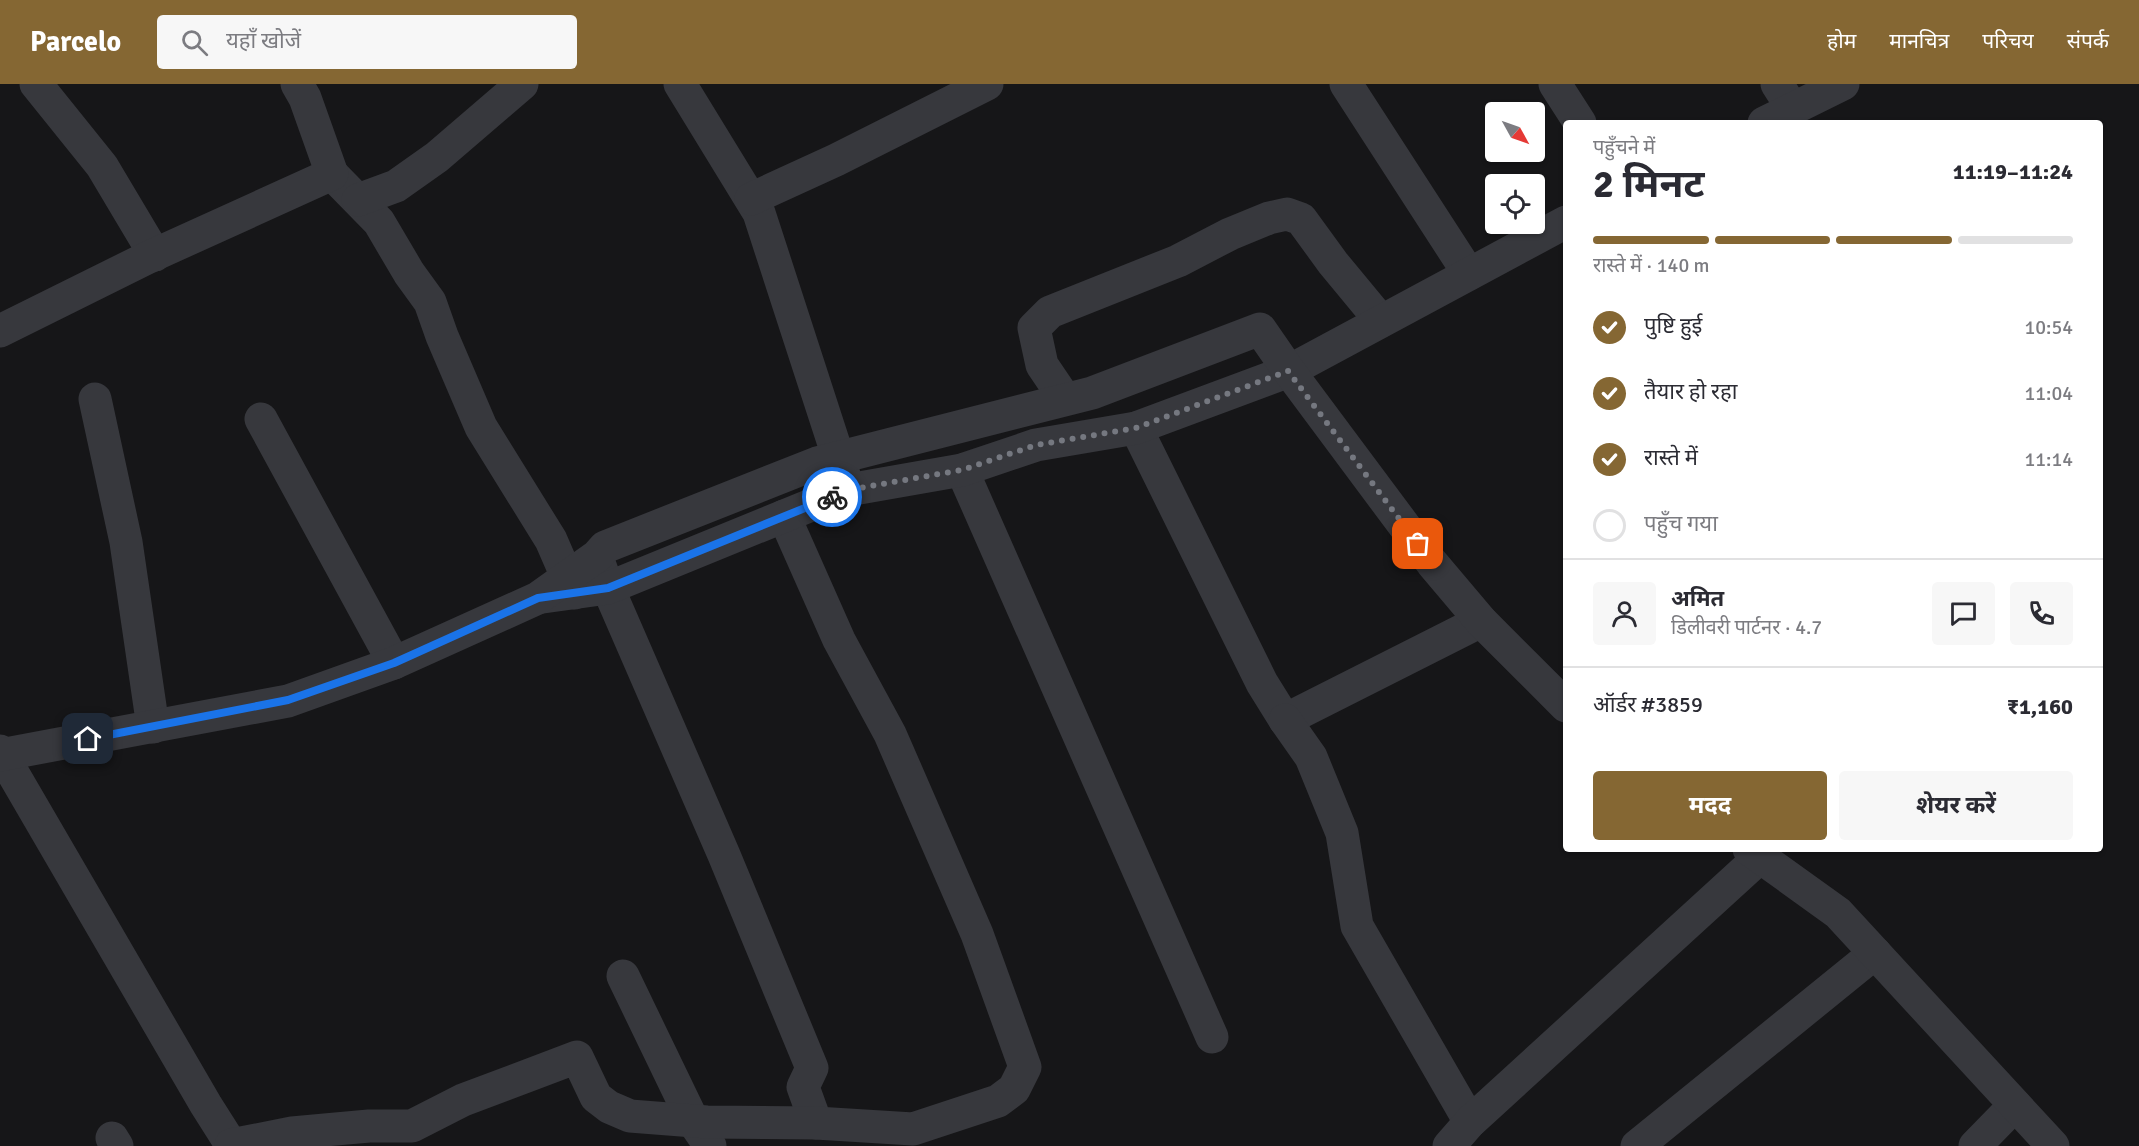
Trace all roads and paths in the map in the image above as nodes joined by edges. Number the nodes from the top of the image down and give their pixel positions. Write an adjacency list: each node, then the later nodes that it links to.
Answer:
1 (36, 84): 16 (street)
2 (297, 84): 12 (street)
3 (522, 84): 13 (street)
4 (680, 84): 14 (street)
5 (987, 84): 14 (street)
6 (1346, 84): 17 (street)
7 (1555, 84): 10 (street)
8 (1843, 84): 9 (street)
9 (1785, 96): 11 (street)
10 (1578, 120)
11 (1766, 120)
12 (332, 174): 13 (street); 16 (street)
13 (358, 200): 30 (street)
14 (751, 200): 25 (street)
15 (1563, 224): 17 (street)
16 (155, 255): 19 (street)
17 (1469, 274): 18 (street)
18 (1380, 321): 20 (street); 22 (street)
19 (0, 331)
20 (1288, 371): 22 (street); 24 (street); 32 (street)
21 (95, 399): 36 (street)
22 (1065, 399): 25 (street)
23 (261, 419): 33 (street)
24 (1136, 428): 26 (street); 35 (street)
25 (839, 457): 27 (street); 29 (street)
26 (962, 470): 27 (street); 41 (street)
27 (848, 490): 28 (street)
28 (784, 516): 31 (street); 43 (street)
29 (597, 556): 30 (street); 31 (street)
30 (570, 585): 31 (street); 33 (street)
31 (608, 588): 43 (street)
32 (1481, 621): 34 (street); 35 (street)
33 (394, 663): 36 (street)
34 (1563, 703)
35 (1285, 720): 45 (street)
36 (153, 728): 37 (street)
37 (0, 753): 46 (street)
38 (1754, 853): 39 (street); 45 (street)
39 (1875, 953): 42 (street); 47 (street)
40 (623, 976): 44 (street)
41 (1212, 1037)
42 (2015, 1105): 48 (street); 49 (street)
43 (816, 1123): 44 (street)
44 (701, 1133): 46 (street)
45 (1459, 1134)
46 (231, 1145)
47 (1637, 1146)
48 (1976, 1146)
49 (2053, 1146)

